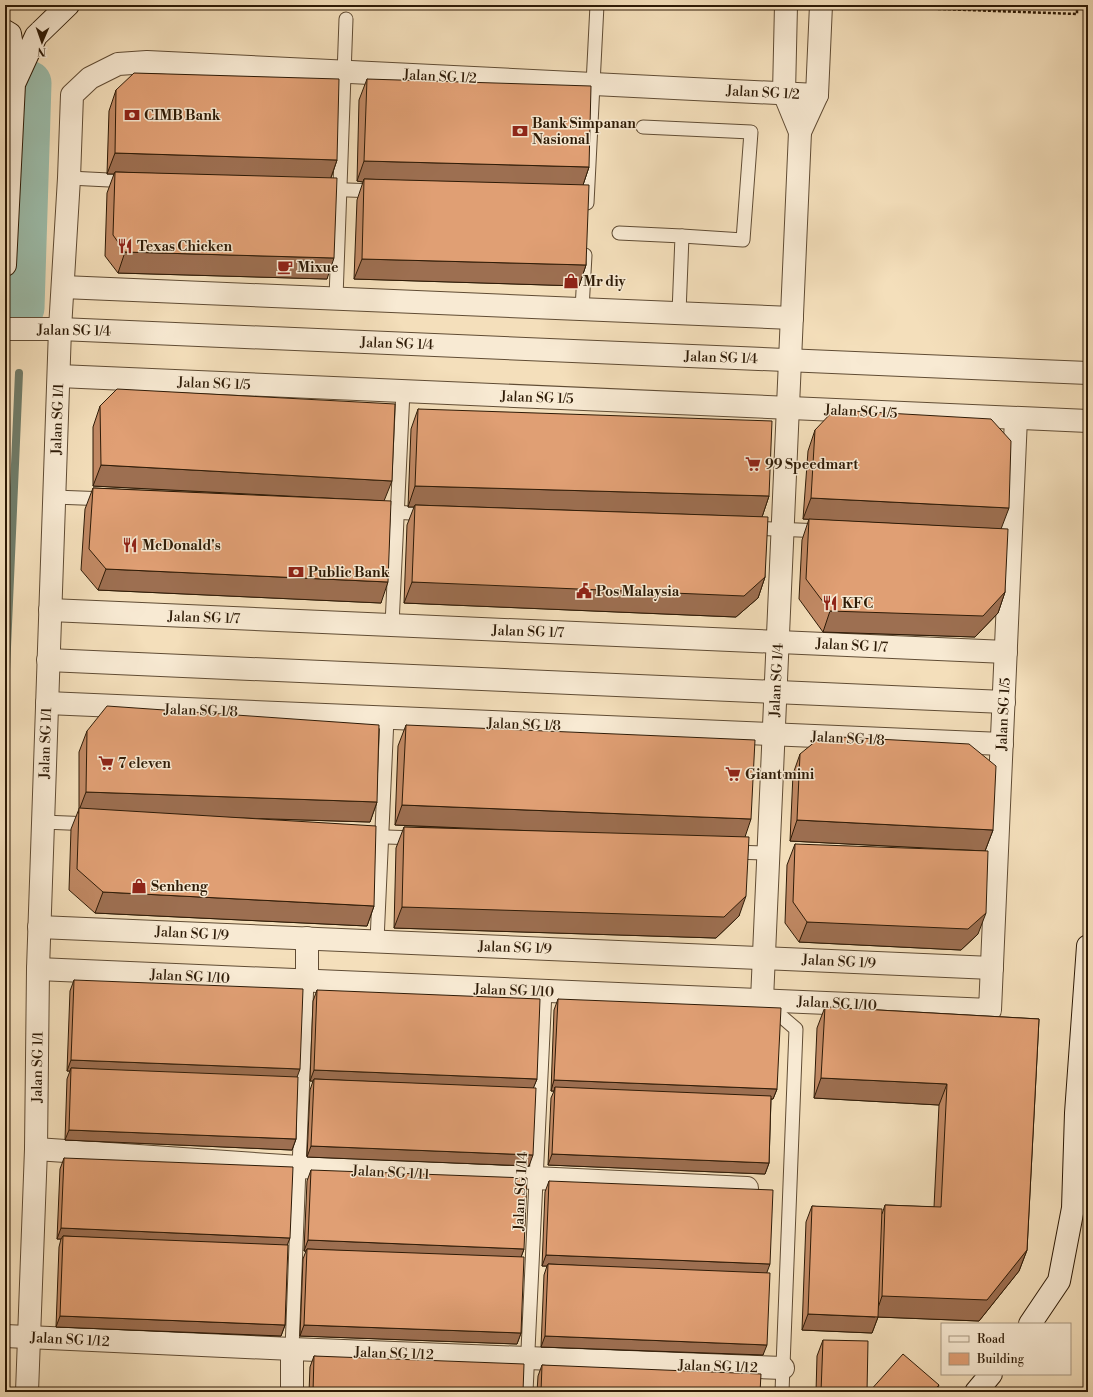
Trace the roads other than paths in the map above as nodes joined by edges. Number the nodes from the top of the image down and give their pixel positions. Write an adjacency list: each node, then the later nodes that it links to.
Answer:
1 (68, 5): 8 (street)
2 (597, 5): 9 (lane)
3 (786, 5): 10 (street, Jalan SG 1/4)
4 (821, 5): 12 (street)
5 (346, 19): 7 (lane)
6 (5, 31): 8 (street)
7 (344, 72): 9 (street, Jalan SG 1/2); 11 (street, Jalan SG 1/2); 18 (lane)
8 (14, 84): 26 (street)
9 (594, 84): 10 (street, Jalan SG 1/2); 21 (lane)
10 (784, 94): 12 (street, Jalan SG 1/2); 14 (street, Jalan SG 1/4)
11 (72, 95): 15 (street, Jalan SG 1/1)
12 (817, 95): 14 (street)
13 (643, 127): 24 (lane)
14 (800, 132): 31 (street, Jalan SG 1/4)
15 (69, 178): 16 (lane); 27 (street, Jalan SG 1/1)
16 (141, 181)
17 (308, 188): 18 (lane)
18 (340, 190): 19 (lane); 28 (lane)
19 (388, 191)
20 (571, 199): 21 (lane)
21 (587, 199): 22 (lane)
22 (586, 215)
23 (619, 233): 24 (lane)
24 (682, 236): 30 (lane)
25 (585, 246): 29 (lane)
26 (5, 265)
27 (63, 287): 28 (street); 33 (street, Jalan SG 1/1)
28 (336, 298): 29 (street)
29 (582, 309): 30 (street)
30 (679, 313): 31 (street)
31 (792, 318): 34 (street, Jalan SG 1/4)
32 (5, 329): 33 (street, Jalan SG 1/4)
33 (60, 329): 34 (street, Jalan SG 1/4); 36 (street, Jalan SG 1/1)
34 (790, 360): 35 (street, Jalan SG 1/4); 38 (street, Jalan SG 1/4)
35 (1088, 373)
36 (59, 376): 37 (street, Jalan SG 1/5); 41 (street, Jalan SG 1/1)
37 (403, 391): 38 (street, Jalan SG 1/5); 44 (lane)
38 (788, 408): 39 (street, Jalan SG 1/5); 47 (street, Jalan SG 1/4)
39 (1016, 418): 40 (street, Jalan SG 1/5); 52 (street, Jalan SG 1/5)
40 (1088, 421)
41 (54, 497): 42 (lane); 49 (street, Jalan SG 1/1)
42 (118, 500)
43 (358, 510): 44 (lane)
44 (398, 512): 45 (lane); 50 (lane)
45 (437, 514)
46 (735, 527): 47 (lane)
47 (783, 529): 48 (lane); 51 (street, Jalan SG 1/4)
48 (838, 531)
49 (50, 610): 50 (street, Jalan SG 1/7); 53 (street, Jalan SG 1/1)
50 (392, 625): 51 (street, Jalan SG 1/7)
51 (777, 642): 52 (street, Jalan SG 1/7); 54 (street, Jalan SG 1/4)
52 (1006, 652): 55 (street, Jalan SG 1/5)
53 (48, 660): 54 (street); 56 (street, Jalan SG 1/1)
54 (775, 692): 55 (street); 58 (street, Jalan SG 1/4)
55 (1004, 702): 59 (street, Jalan SG 1/5)
56 (47, 703): 57 (street, Jalan SG 1/8); 60 (street, Jalan SG 1/1)
57 (387, 718): 58 (street, Jalan SG 1/8); 63 (lane)
58 (773, 734): 59 (street, Jalan SG 1/8); 66 (street, Jalan SG 1/4)
59 (1002, 744): 72 (street, Jalan SG 1/5)
60 (43, 822): 61 (lane); 67 (street, Jalan SG 1/1)
61 (106, 825)
62 (342, 835): 63 (lane)
63 (382, 837): 64 (lane); 69 (lane)
64 (429, 839)
65 (721, 851): 66 (lane)
66 (768, 853): 71 (street, Jalan SG 1/4)
67 (39, 927): 68 (street, Jalan SG 1/9); 73 (street, Jalan SG 1/1)
68 (308, 938): 69 (street, Jalan SG 1/9); 74 (street)
69 (377, 941): 71 (street, Jalan SG 1/9)
70 (1088, 946): 82 (street)
71 (764, 958): 72 (street, Jalan SG 1/9); 76 (street, Jalan SG 1/4)
72 (992, 968): 77 (street, Jalan SG 1/5)
73 (38, 969): 74 (street, Jalan SG 1/10); 78 (street, Jalan SG 1/1)
74 (307, 981): 75 (street, Jalan SG 1/10); 79 (lane)
75 (545, 991): 76 (street, Jalan SG 1/10); 80 (lane, Jalan SG 1/14)
76 (762, 1000): 77 (street, Jalan SG 1/10); 87 (lane)
77 (990, 1010)
78 (36, 1150): 79 (street, Jalan SG 1/11); 84 (street, Jalan SG 1/1)
79 (299, 1167): 80 (street, Jalan SG 1/11); 85 (lane)
80 (536, 1179): 81 (street, Jalan SG 1/11); 86 (lane, Jalan SG 1/14)
81 (747, 1188)
82 (1031, 1323)
83 (5, 1336): 84 (street, Jalan SG 1/12)
84 (29, 1337): 85 (street, Jalan SG 1/12); 89 (street, Jalan SG 1/1)
85 (292, 1349): 86 (street, Jalan SG 1/12); 90 (street)
86 (527, 1359): 87 (street, Jalan SG 1/12); 91 (lane, Jalan SG 1/14)
87 (783, 1368): 92 (lane)
88 (990, 1375): 93 (street)
89 (27, 1392)
90 (292, 1392)
91 (526, 1392)
92 (782, 1392)
93 (976, 1392)

